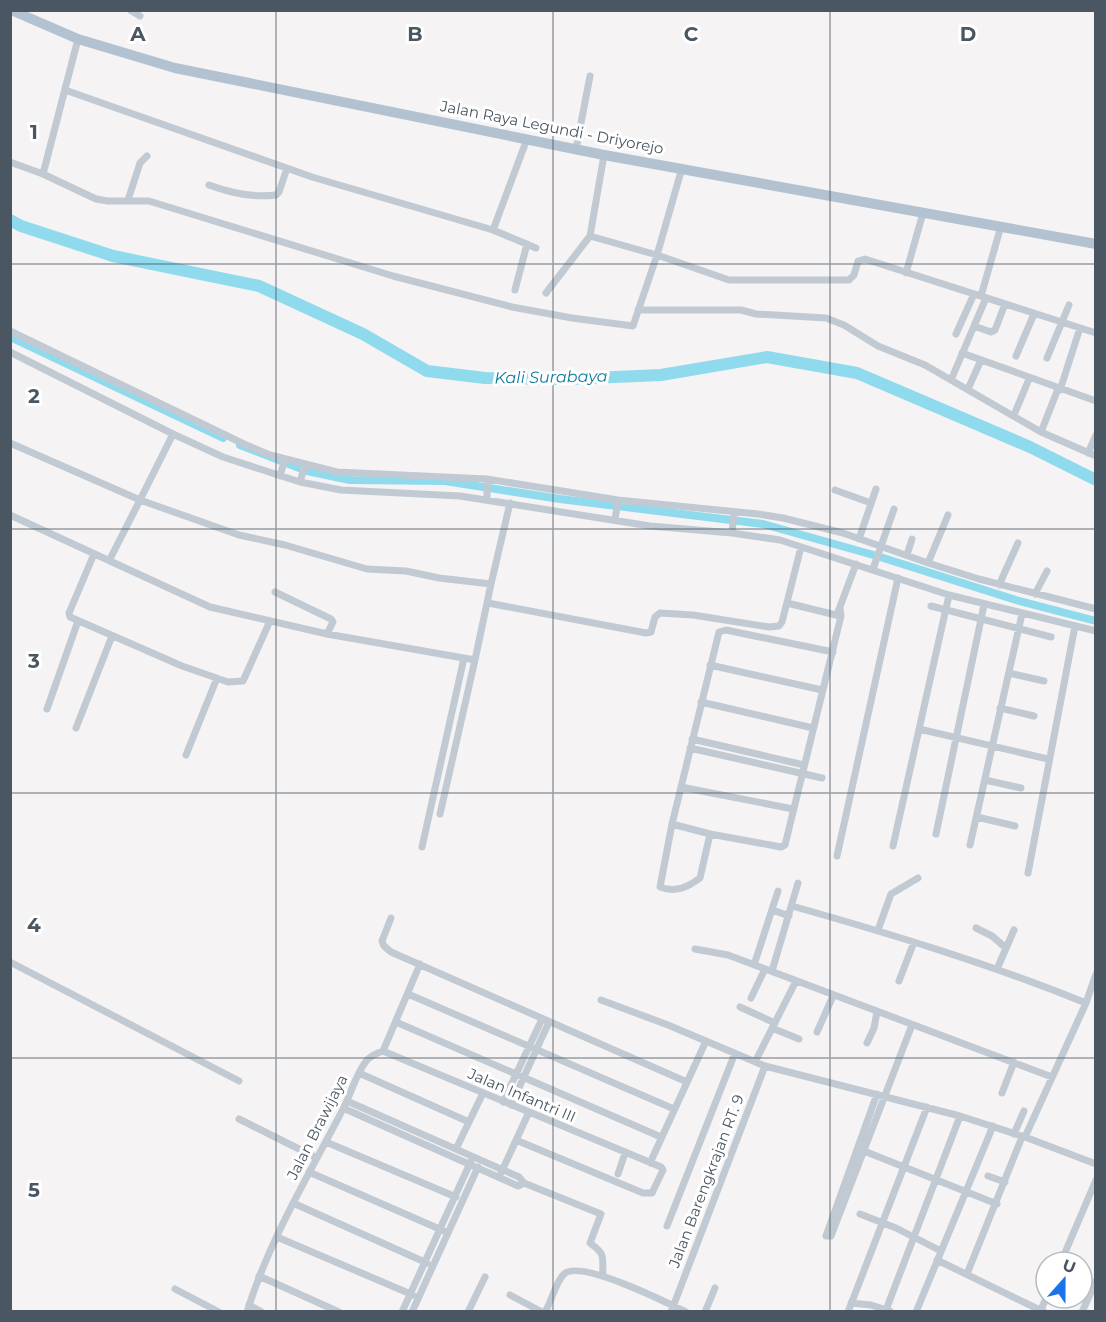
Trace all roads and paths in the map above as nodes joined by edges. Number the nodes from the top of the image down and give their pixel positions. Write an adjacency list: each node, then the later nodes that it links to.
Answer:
1 (11, 10): 4 (main road, Jalan Raya Legundi - Driyorejo)
2 (129, 10): 3 (street)
3 (140, 16)
4 (78, 39): 6 (street); 7 (main road, Jalan Raya Legundi - Driyorejo)
5 (590, 76): 8 (street)
6 (65, 90): 12 (street); 14 (street)
7 (526, 139): 8 (main road, Jalan Raya Legundi - Driyorejo); 19 (street)
8 (576, 149): 9 (main road, Jalan Raya Legundi - Driyorejo)
9 (604, 155): 13 (main road, Jalan Raya Legundi - Driyorejo); 20 (street)
10 (147, 156): 16 (street)
11 (10, 162): 14 (street)
12 (287, 168): 15 (street); 19 (street)
13 (682, 168): 17 (main road, Jalan Raya Legundi - Driyorejo); 24 (street)
14 (43, 174): 16 (street)
15 (209, 185)
16 (128, 200): 31 (street)
17 (923, 213): 18 (main road, Jalan Raya Legundi - Driyorejo); 25 (street)
18 (1001, 226): 22 (main road, Jalan Raya Legundi - Driyorejo); 28 (street)
19 (493, 230): 21 (street)
20 (590, 236): 24 (street); 27 (street)
21 (527, 244): 23 (street); 26 (street)
22 (1095, 244)
23 (536, 248)
24 (657, 255): 25 (street); 31 (street)
25 (906, 273): 28 (street)
26 (515, 290)
27 (546, 293)
28 (980, 296): 29 (street); 34 (street); 38 (street)
29 (1005, 304): 32 (street); 34 (street)
30 (1069, 305): 33 (street)
31 (638, 310): 45 (street)
32 (1034, 314): 33 (street); 41 (street)
33 (1063, 323): 35 (street); 42 (street)
34 (974, 326): 40 (street)
35 (1080, 328): 37 (street); 47 (street)
36 (10, 331): 55 (street)
37 (1095, 333)
38 (956, 334)
39 (10, 352): 51 (street)
40 (962, 353): 43 (street); 45 (street)
41 (1016, 356)
42 (1047, 357)
43 (981, 360): 44 (street); 46 (street)
44 (1029, 378): 47 (street); 49 (street)
45 (951, 380): 46 (street)
46 (968, 389): 49 (street)
47 (1059, 389): 48 (street); 50 (street)
48 (1095, 401)
49 (1014, 415): 50 (street)
50 (1041, 432): 54 (street)
51 (173, 434): 57 (street); 63 (street)
52 (1095, 435): 54 (street)
53 (10, 443): 63 (street)
54 (1092, 454)
55 (285, 460): 56 (street); 57 (street)
56 (305, 466): 58 (street); 59 (street)
57 (280, 475): 58 (street)
58 (301, 479): 62 (street)
59 (488, 481): 62 (street); 64 (street)
60 (876, 489): 66 (street)
61 (835, 490): 66 (street)
62 (487, 496): 65 (street)
63 (140, 500): 80 (street); 86 (street)
64 (618, 501): 68 (street); 71 (street)
65 (510, 503): 71 (street); 86 (street)
66 (871, 503): 73 (street)
67 (894, 509): 77 (street)
68 (733, 514): 72 (street); 73 (street)
69 (10, 515): 79 (street)
70 (948, 515): 81 (street)
71 (615, 517): 72 (street)
72 (732, 530): 76 (street)
73 (859, 539): 77 (street)
74 (912, 539): 78 (street)
75 (1018, 543): 87 (street)
76 (801, 547): 82 (street); 92 (street)
77 (881, 547): 78 (street); 83 (street)
78 (907, 555): 81 (street)
79 (93, 557): 80 (street); 100 (street)
80 (110, 561): 101 (street)
81 (928, 563): 87 (street)
82 (856, 564): 83 (street); 97 (street)
83 (876, 569): 85 (street)
84 (1047, 571): 89 (street)
85 (898, 578): 90 (street); 144 (street)
86 (491, 584): 91 (street)
87 (999, 585): 89 (street)
88 (275, 592): 105 (street)
89 (1035, 594): 95 (street)
90 (949, 595): 93 (street); 96 (street)
91 (488, 603): 92 (street); 110 (street)
92 (787, 603): 97 (street)
93 (984, 605): 98 (street); 99 (street)
94 (931, 606): 96 (street)
95 (1095, 609)
96 (946, 610): 99 (street); 122 (street)
97 (839, 613): 108 (street)
98 (1022, 614): 102 (street); 103 (street)
99 (981, 619): 103 (street); 123 (street)
100 (78, 621): 106 (street); 118 (street)
101 (269, 623): 105 (street); 113 (street)
102 (1075, 626): 104 (street); 128 (street)
103 (1019, 628): 107 (street); 112 (street)
104 (1095, 631)
105 (327, 634): 109 (street)
106 (112, 636): 113 (street); 120 (street)
107 (1051, 637)
108 (830, 653): 111 (street); 115 (street)
109 (464, 658): 110 (street); 143 (street)
110 (475, 660): 135 (street)
111 (710, 664): 115 (street); 116 (street)
112 (1009, 673): 114 (street); 117 (street)
113 (217, 678): 127 (street)
114 (1044, 681)
115 (822, 690): 121 (street)
116 (701, 702): 121 (street); 124 (street)
117 (1000, 708): 119 (street); 125 (street)
118 (47, 709)
119 (1034, 716)
120 (76, 728)
121 (813, 728): 129 (street)
122 (919, 729): 123 (street); 142 (street)
123 (956, 738): 125 (street); 140 (street)
124 (692, 739): 126 (street); 129 (street)
125 (992, 745): 128 (street); 131 (street)
126 (690, 748): 129 (street); 132 (street)
127 (186, 755)
128 (1048, 759): 145 (street)
129 (803, 769): 130 (street); 134 (street)
130 (822, 778)
131 (985, 780): 133 (street); 136 (street)
132 (681, 787): 134 (street); 137 (street)
133 (1021, 788)
134 (793, 809): 139 (street)
135 (440, 814)
136 (977, 817): 138 (street); 141 (street)
137 (672, 824): 139 (street); 139 (street)
138 (1015, 826)
139 (710, 834)
140 (936, 834)
141 (970, 845)
142 (893, 846)
143 (422, 847)
144 (837, 856)
145 (1028, 873)
146 (918, 878): 154 (street)
147 (798, 883): 149 (street)
148 (778, 891): 150 (street)
149 (792, 906): 151 (street); 154 (street)
150 (773, 910): 151 (street); 161 (street)
151 (789, 916): 163 (street)
152 (391, 918): 160 (street)
153 (976, 928): 157 (street)
154 (878, 930): 156 (street)
155 (1014, 930): 157 (street)
156 (914, 942): 162 (street); 166 (street)
157 (1006, 948): 162 (street)
158 (696, 950): 161 (street)
159 (10, 962): 193 (street)
160 (420, 964): 167 (street, Jalan Brawijaya); 174 (street)
161 (754, 965): 163 (street)
162 (997, 969): 171 (street)
163 (769, 970): 165 (street); 169 (street)
164 (1095, 975): 171 (street)
165 (796, 981): 168 (street); 176 (street)
166 (899, 981)
167 (408, 994): 175 (street, Jalan Brawijaya); 182 (street)
168 (833, 996): 173 (street); 178 (street)
169 (751, 998)
170 (601, 1000): 180 (street)
171 (1086, 1003): 191 (street)
172 (740, 1007): 176 (street)
173 (877, 1011): 177 (street); 181 (street)
174 (545, 1021): 182 (street); 183 (street); 194 (street)
175 (396, 1022): 184 (street, Jalan Brawijaya); 190 (street)
176 (774, 1025): 179 (street); 186 (street)
177 (912, 1025): 187 (street); 198 (street)
178 (817, 1032)
179 (799, 1039)
180 (706, 1041): 185 (street); 194 (street)
181 (867, 1043)
182 (529, 1046): 183 (street); 190 (street)
183 (537, 1050): 192 (street); 204 (street)
184 (383, 1051): 189 (street, Jalan Brawijaya); 195 (street, Jalan Infantri III)
185 (735, 1053): 186 (street); 244 (street)
186 (755, 1062): 188 (street)
187 (1014, 1062): 191 (street); 196 (street)
188 (765, 1066): 197 (street); 267 (street, Jalan Barengkrajan RT. 9)
189 (359, 1074): 199 (street, Jalan Brawijaya); 209 (street)
190 (516, 1074): 192 (street); 200 (street)
191 (1052, 1077): 213 (street)
192 (524, 1078): 201 (street); 212 (street)
193 (239, 1081)
194 (687, 1082): 204 (street)
195 (483, 1093): 200 (street, Jalan Infantri III); 209 (street)
196 (1002, 1093)
197 (877, 1094): 198 (street); 226 (street)
198 (885, 1096): 202 (street); 217 (street)
199 (347, 1101): 203 (street, Jalan Brawijaya); 216 (street)
200 (503, 1102): 201 (street, Jalan Infantri III)
201 (511, 1105): 206 (street, Jalan Infantri III)
202 (927, 1107): 207 (street); 225 (street)
203 (343, 1108): 215 (street, Jalan Brawijaya); 224 (street)
204 (674, 1109): 212 (street)
205 (1024, 1111): 211 (street)
206 (529, 1112): 214 (street); 218 (street, Jalan Infantri III)
207 (960, 1116): 210 (street); 233 (street)
208 (239, 1119): 220 (street)
209 (469, 1122): 216 (street)
210 (993, 1126): 211 (street); 237 (street)
211 (1014, 1134): 213 (street)
212 (661, 1137): 222 (street)
213 (1023, 1137): 223 (street); 235 (street)
214 (516, 1140): 222 (street); 228 (street)
215 (326, 1142): 220 (street, Jalan Brawijaya); 238 (street)
216 (456, 1149): 219 (street)
217 (864, 1151): 225 (street); 226 (street)
218 (625, 1153): 222 (street, Jalan Infantri III); 230 (street)
219 (473, 1157): 221 (street); 224 (street)
220 (317, 1158): 229 (street, Jalan Brawijaya)
221 (481, 1160): 227 (street); 228 (street)
222 (650, 1163)
223 (1095, 1164)
224 (469, 1165): 227 (street); 238 (street)
225 (904, 1166): 233 (street); 243 (street)
226 (854, 1167): 226 (street)
227 (478, 1168): 232 (street); 239 (street)
228 (502, 1170): 232 (street); 236 (street)
229 (309, 1172): 240 (street, Jalan Brawijaya); 245 (street)
230 (618, 1174)
231 (988, 1176): 235 (street)
232 (499, 1178): 236 (street)
233 (936, 1179): 237 (street); 248 (street)
234 (1095, 1180): 249 (street)
235 (1005, 1182): 241 (street)
236 (524, 1183): 255 (street)
237 (966, 1191): 241 (street); 250 (street)
238 (455, 1197): 239 (street); 245 (street)
239 (463, 1200): 246 (street)
240 (293, 1203): 247 (street, Jalan Brawijaya); 252 (street)
241 (996, 1204): 254 (street)
242 (860, 1214): 243 (street)
243 (882, 1222): 248 (street); 264 (street)
244 (667, 1226)
245 (440, 1229): 246 (street); 252 (street)
246 (448, 1233): 253 (street)
247 (277, 1237): 256 (street, Jalan Brawijaya); 261 (street)
248 (914, 1237): 250 (street); 278 (street)
249 (1066, 1250)
250 (941, 1251): 251 (street)
251 (937, 1260): 254 (street); 279 (street)
252 (425, 1262): 253 (street); 261 (street)
253 (433, 1266): 263 (street)
254 (968, 1274): 280 (street)
255 (603, 1275): 267 (street); 274 (street)
256 (259, 1276): 265 (street, Jalan Brawijaya); 270 (street)
257 (485, 1277): 273 (street)
258 (1095, 1281): 281 (street)
259 (715, 1288): 276 (street)
260 (175, 1289): 268 (street)
261 (410, 1294): 263 (street); 271 (street)
262 (510, 1295): 266 (street)
263 (418, 1298): 272 (street)
264 (851, 1303): 277 (street); 278 (street)
265 (248, 1308): 269 (street)
266 (530, 1309): 274 (street)
267 (672, 1309): 275 (street)
268 (219, 1311)
269 (262, 1311)
270 (339, 1311)
271 (402, 1311)
272 (412, 1311)
273 (468, 1311)
274 (543, 1311)
275 (686, 1311)
276 (705, 1311)
277 (848, 1311)
278 (888, 1311)
279 (916, 1311)
280 (1043, 1311)
281 (1082, 1311)

